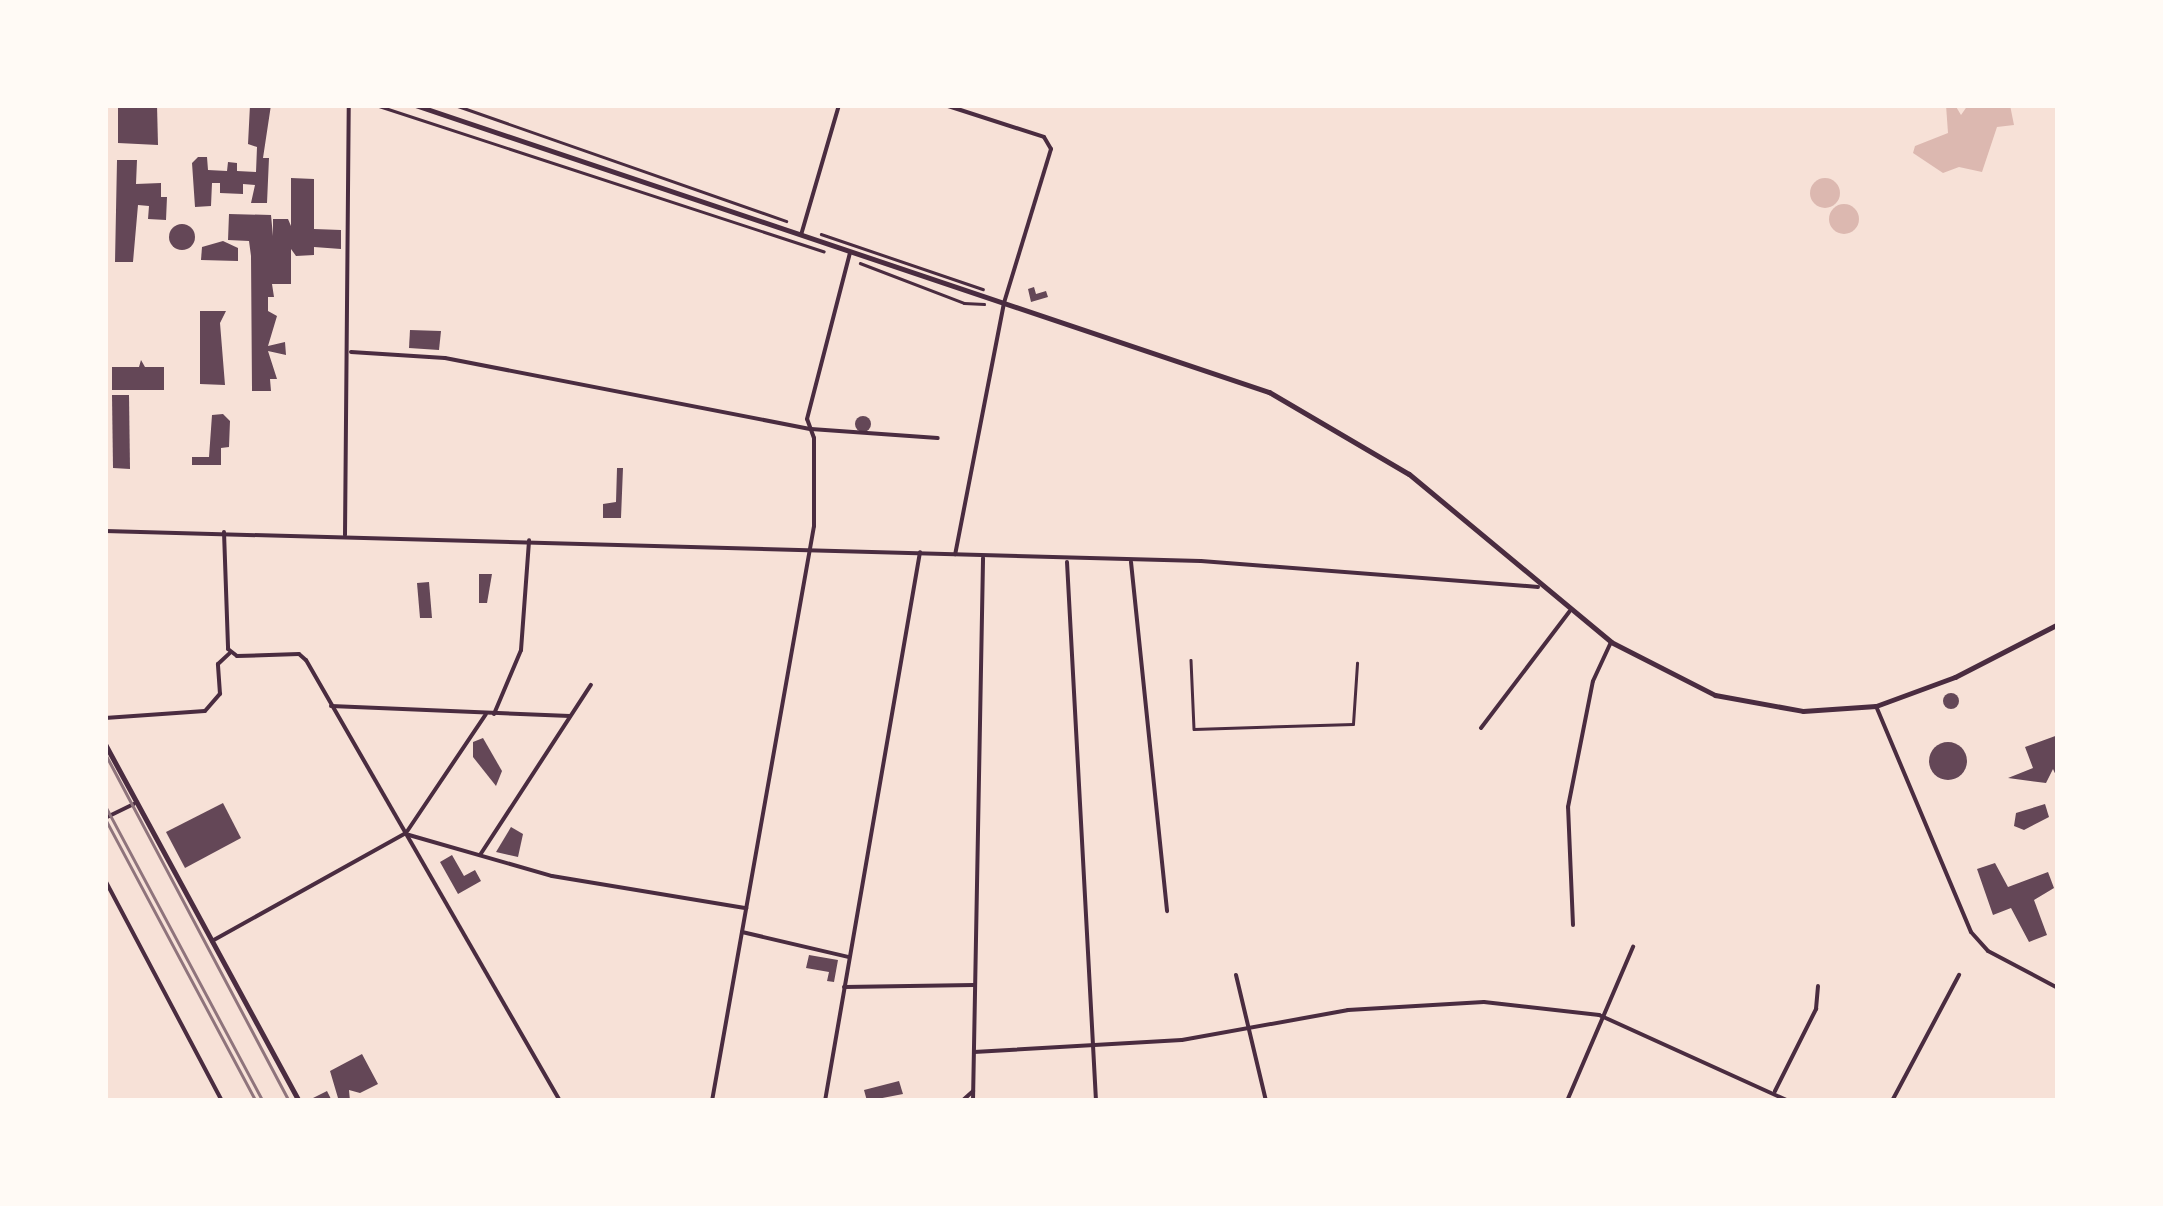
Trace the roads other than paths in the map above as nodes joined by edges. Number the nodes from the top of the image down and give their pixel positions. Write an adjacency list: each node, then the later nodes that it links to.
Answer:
1 (349, 105): 8 (street)
2 (415, 105): 5 (street)
3 (840, 105): 5 (street)
4 (946, 105): 7 (street)
5 (801, 233): 6 (street)
6 (850, 256): 7 (street); 9 (street)
7 (1004, 303): 17 (street); 21 (street)
8 (351, 352): 9 (street); 13 (street)
9 (810, 429): 10 (street); 15 (street)
10 (938, 438)
11 (105, 530): 12 (street)
12 (224, 532): 13 (street); 25 (street)
13 (346, 535): 14 (street)
14 (529, 540): 15 (street); 30 (street)
15 (810, 547): 16 (street); 40 (street)
16 (920, 552): 17 (street); 46 (street)
17 (955, 554): 18 (street)
18 (983, 558): 19 (street); 49 (street)
19 (1067, 562): 20 (street); 55 (street)
20 (1131, 562): 21 (street); 41 (street)
21 (1538, 588): 22 (street)
22 (1569, 612): 24 (street); 33 (street)
23 (2058, 624): 28 (street)
24 (1612, 642): 28 (street); 42 (street)
25 (230, 653): 27 (street); 32 (street)
26 (591, 685): 31 (street)
27 (332, 706): 29 (street); 37 (street)
28 (1876, 706): 52 (street)
29 (486, 714): 30 (street); 37 (street)
30 (494, 714): 31 (street)
31 (570, 716): 38 (street)
32 (105, 718)
33 (1481, 728)
34 (105, 744): 35 (street)
35 (134, 804): 36 (street); 44 (street)
36 (105, 818)
37 (406, 833): 38 (street); 44 (street); 62 (street)
38 (480, 855): 40 (street)
39 (105, 880): 60 (street)
40 (746, 908): 43 (street)
41 (1167, 912)
42 (1574, 925)
43 (742, 932): 46 (street); 63 (street)
44 (212, 941): 61 (street)
45 (1633, 947): 53 (street)
46 (849, 957): 51 (street)
47 (1236, 975): 54 (street)
48 (1959, 975): 72 (street)
49 (975, 985): 51 (street); 56 (street)
50 (1818, 986): 58 (street)
51 (844, 987): 64 (street)
52 (2058, 988)
53 (1599, 1015): 54 (street); 58 (street); 59 (street)
54 (1248, 1029): 55 (street); 68 (street)
55 (1093, 1045): 56 (street); 67 (street)
56 (974, 1052): 57 (street)
57 (973, 1092): 65 (street); 66 (street)
58 (1774, 1093): 71 (street)
59 (1567, 1100): 69 (street); 70 (street)
60 (222, 1101)
61 (298, 1101)
62 (560, 1101)
63 (712, 1101)
64 (825, 1101)
65 (962, 1101)
66 (973, 1101)
67 (1096, 1101)
68 (1266, 1101)
69 (1406, 1101)
70 (1584, 1101)
71 (1790, 1101)
72 (1892, 1101)

